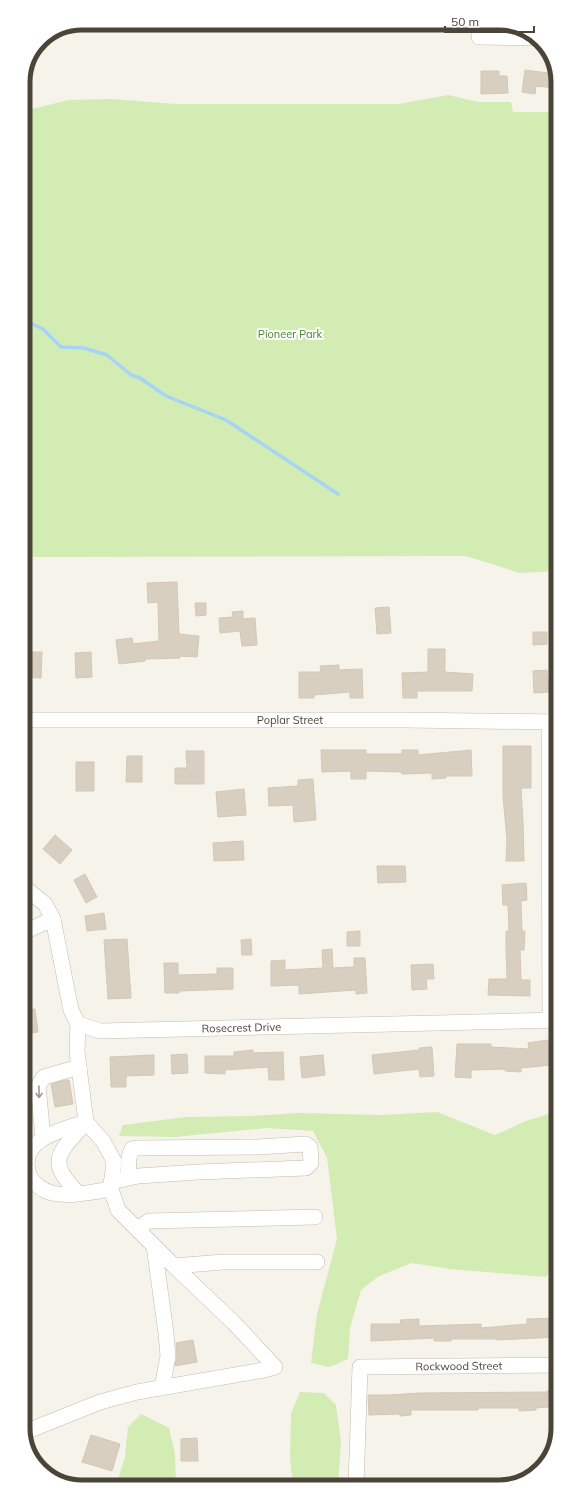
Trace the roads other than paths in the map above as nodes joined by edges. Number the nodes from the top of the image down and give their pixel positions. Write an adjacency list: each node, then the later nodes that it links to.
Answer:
1 (479, 37): 2 (street)
2 (526, 38)
3 (30, 720): 4 (street, Poplar Street)
4 (551, 722)
5 (30, 891): 6 (street)
6 (53, 919): 7 (street); 9 (street)
7 (30, 929)
8 (551, 1021): 9 (street, Rosecrest Drive)
9 (78, 1024): 10 (street)
10 (79, 1067): 11 (street); 12 (street, one-way to 12)
11 (86, 1122): 12 (street); 16 (street); 17 (street)
12 (43, 1137): 13 (street)
13 (30, 1151)
14 (30, 1178): 17 (street)
15 (128, 1178): 15 (street); 16 (street)
16 (111, 1186): 17 (street); 19 (street)
17 (78, 1194)
18 (315, 1217): 19 (street)
19 (137, 1229): 20 (street)
20 (154, 1246): 22 (street); 24 (street)
21 (317, 1262): 22 (street)
22 (174, 1266): 24 (street)
23 (551, 1365): 26 (street, Rockwood Street)
24 (162, 1388): 25 (street)
25 (30, 1430)
26 (356, 1480)

